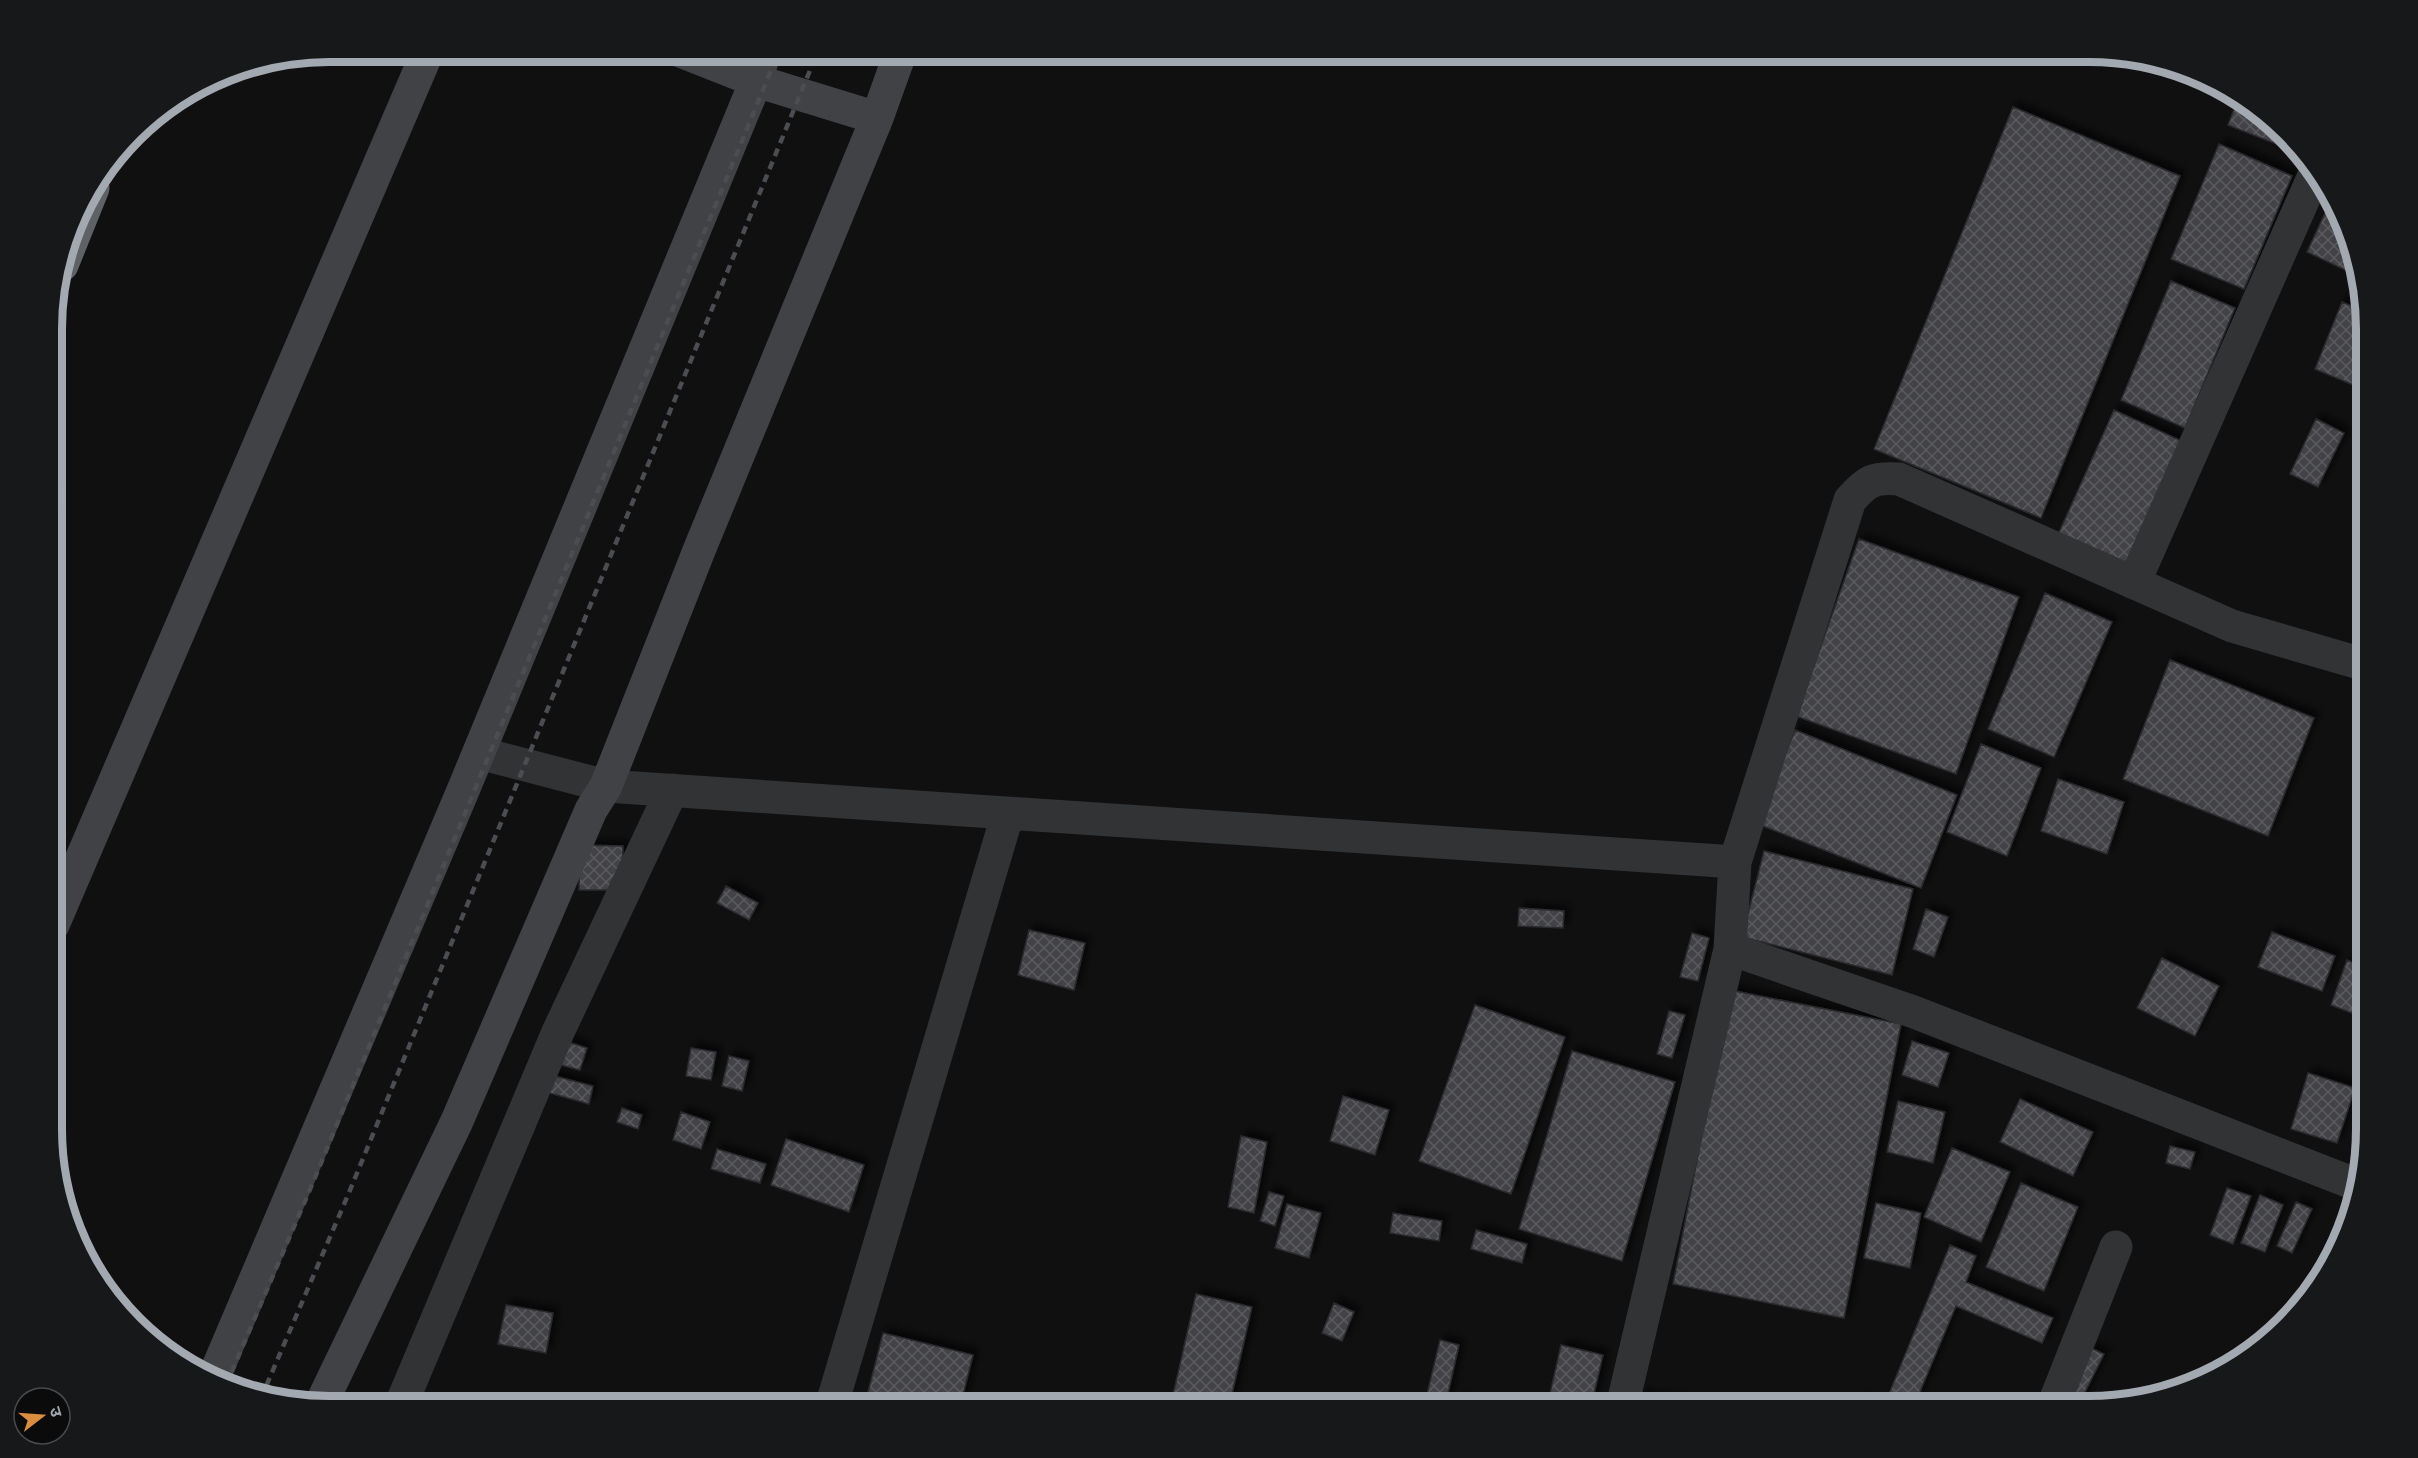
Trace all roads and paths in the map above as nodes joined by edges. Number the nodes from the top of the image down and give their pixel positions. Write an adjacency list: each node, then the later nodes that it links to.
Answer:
1 (423, 62): 14 (street)
2 (739, 62): 4 (street)
3 (898, 62): 5 (street)
4 (760, 66): 5 (street); 9 (street)
5 (877, 118): 10 (street)
6 (2312, 180): 7 (street)
7 (2134, 583): 8 (street); 13 (street)
8 (2356, 662)
9 (479, 753): 10 (street); 18 (street)
10 (606, 786): 11 (street); 19 (street)
11 (672, 790): 12 (street); 20 (street)
12 (1008, 813): 13 (street); 21 (street)
13 (1735, 862): 15 (street)
14 (62, 904)
15 (1730, 949): 16 (street); 22 (street)
16 (2351, 1182)
17 (2116, 1247): 23 (street)
18 (216, 1372)
19 (325, 1396)
20 (405, 1396)
21 (834, 1396)
22 (1625, 1396)
23 (2057, 1396)

